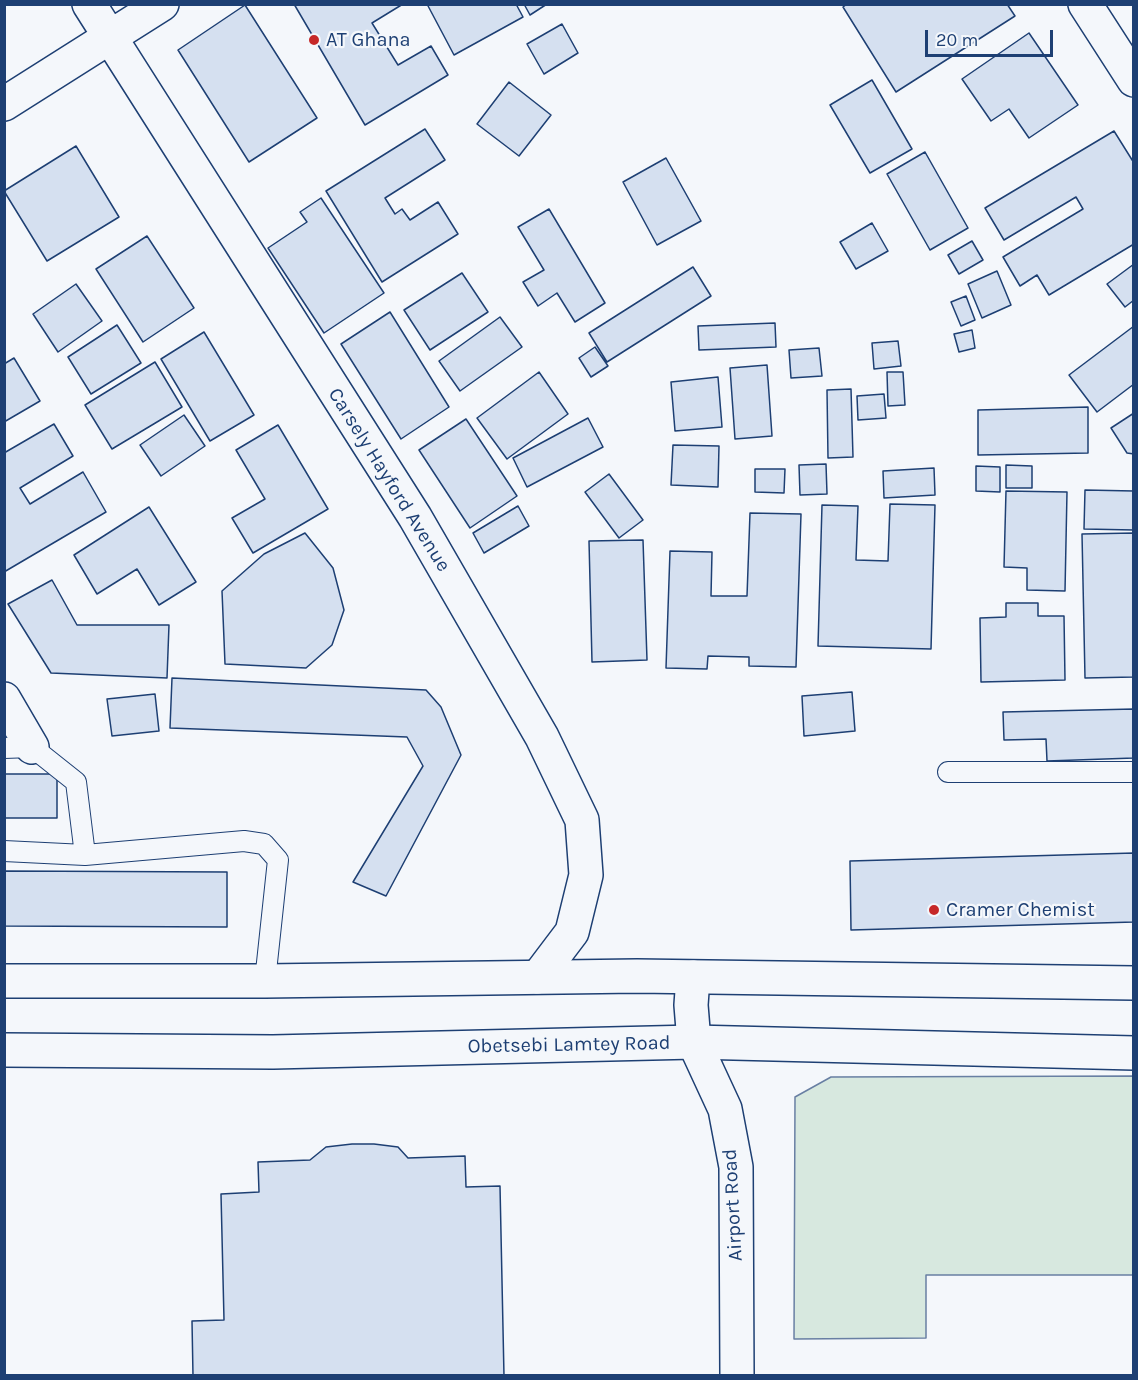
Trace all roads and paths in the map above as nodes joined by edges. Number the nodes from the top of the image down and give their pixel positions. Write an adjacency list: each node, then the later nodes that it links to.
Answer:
1 (89, 4): 4 (main road, Carsely Hayford Avenue)
2 (162, 4): 4 (main road)
3 (1085, 4): 5 (main road)
4 (110, 38): 6 (main road); 13 (main road, Carsely Hayford Avenue)
5 (1134, 80)
6 (4, 104)
7 (4, 699): 8 (main road)
8 (18, 748): 12 (lane)
9 (948, 772): 10 (lane)
10 (1134, 772)
11 (4, 851): 12 (lane)
12 (85, 855): 16 (lane)
13 (538, 977): 14 (main road); 16 (main road)
14 (693, 977): 17 (main road); 18 (main road)
15 (4, 981): 16 (main road)
16 (265, 981)
17 (1134, 983)
18 (694, 1042): 19 (main road, Obetsebi Lamtey Road); 20 (main road, Obetsebi Lamtey Road); 21 (main road, Airport Road)
19 (4, 1050)
20 (1134, 1053)
21 (737, 1376)

